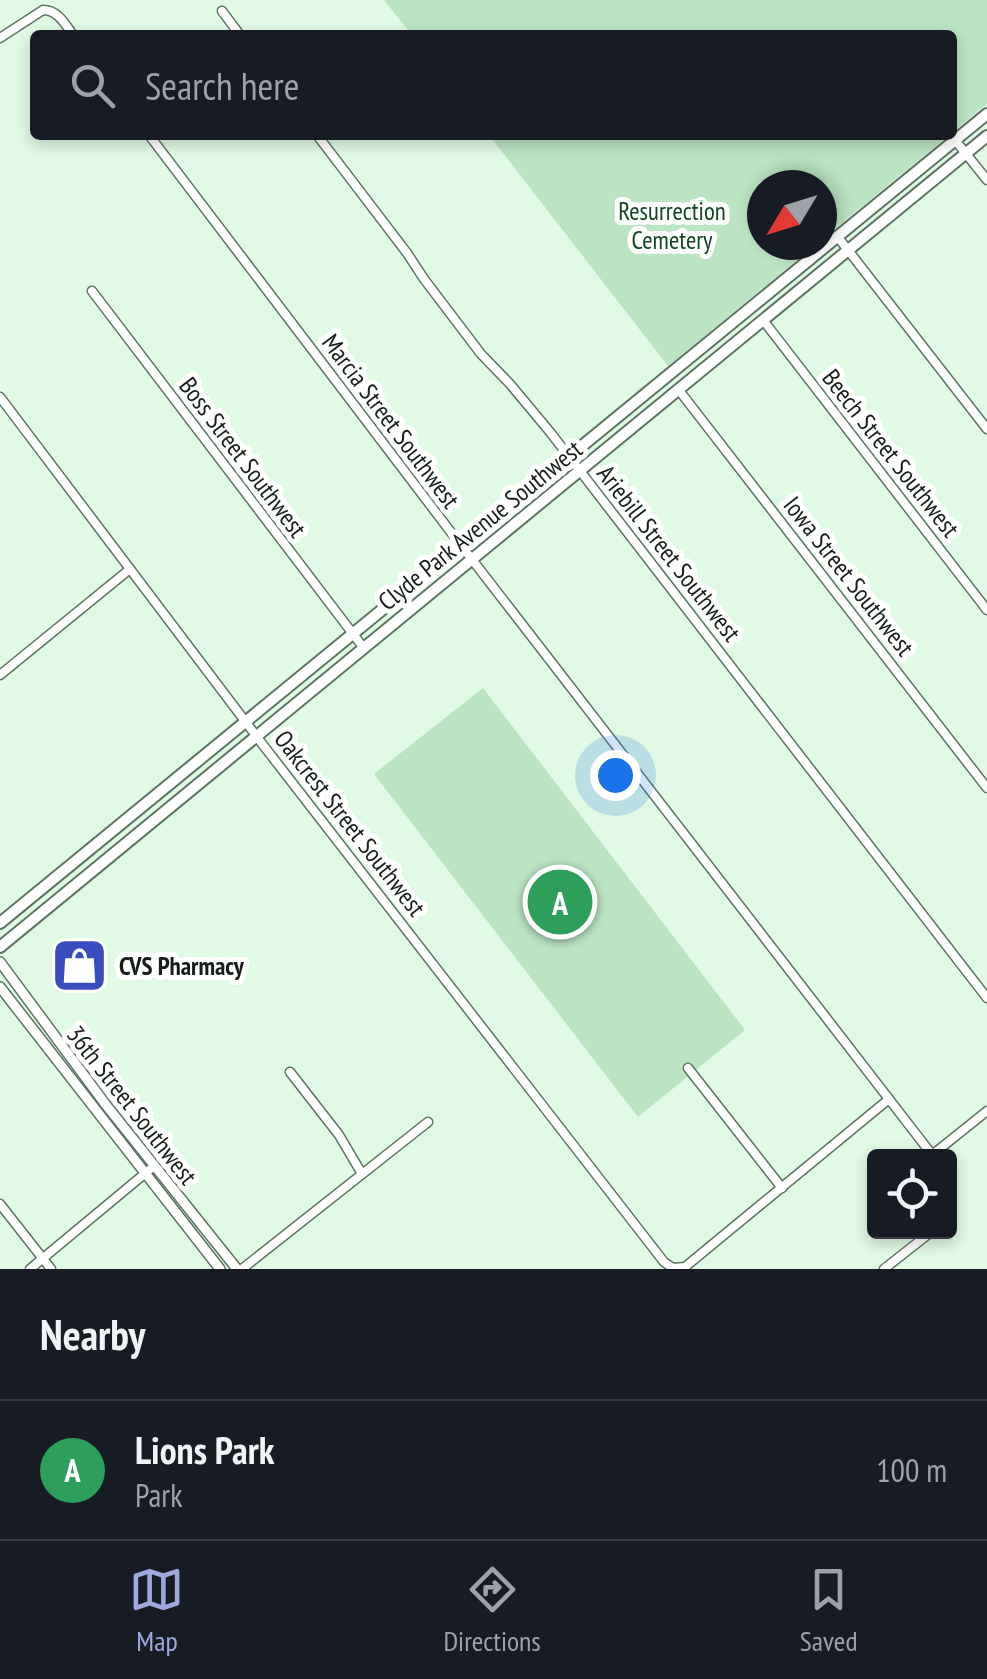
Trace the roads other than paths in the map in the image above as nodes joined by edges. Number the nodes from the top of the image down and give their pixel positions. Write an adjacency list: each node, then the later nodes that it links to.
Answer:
1 (222, 11): 3 (street)
2 (69, 30): 4 (street)
3 (236, 30)
4 (0, 38)
5 (987, 114): 7 (main road, Clyde Park Avenue Southwest)
6 (987, 136): 11 (main road, Clyde Park Avenue Southwest)
7 (957, 138)
8 (153, 140): 23 (street, Marcia Street Southwest)
9 (321, 140): 21 (street, Ariebill Street Southwest)
10 (955, 140): 11 (street); 13 (main road, Clyde Park Avenue Southwest)
11 (966, 154): 12 (street); 14 (main road, Clyde Park Avenue Southwest)
12 (987, 180)
13 (837, 236): 14 (street)
14 (848, 250): 17 (main road, Clyde Park Avenue Southwest); 20 (street)
15 (808, 260): 21 (main road, Clyde Park Avenue Southwest)
16 (92, 291): 27 (street, Boss Street Southwest)
17 (763, 320): 18 (main road, Clyde Park Avenue Southwest); 26 (street, Beech Street Southwest)
18 (678, 389): 22 (main road, Clyde Park Avenue Southwest); 32 (street, Iowa Street Southwest)
19 (0, 397): 25 (street, Oakcrest Street Southwest)
20 (987, 429)
21 (570, 457): 22 (street, Ariebill Street Southwest); 23 (main road, Clyde Park Avenue Southwest)
22 (580, 470): 24 (main road, Clyde Park Avenue Southwest); 37 (street, Ariebill Street Southwest)
23 (462, 545): 24 (street, Marcia Street Southwest); 27 (main road, Clyde Park Avenue Southwest)
24 (472, 558): 28 (main road, Clyde Park Avenue Southwest); 40 (street, Marcia Street Southwest)
25 (130, 568): 29 (street); 30 (street, Oakcrest Street Southwest)
26 (987, 610)
27 (353, 634): 28 (street, Boss Street Southwest); 30 (main road, Clyde Park Avenue Southwest)
28 (363, 647): 31 (main road, Clyde Park Avenue Southwest)
29 (0, 675)
30 (246, 721): 31 (street, Oakcrest Street Southwest); 33 (main road, Clyde Park Avenue Southwest)
31 (256, 735): 34 (main road, Clyde Park Avenue Southwest); 52 (street, Oakcrest Street Southwest)
32 (987, 788)
33 (0, 924)
34 (0, 947)
35 (0, 962): 45 (street, 36th Street Southwest)
36 (0, 987): 46 (street, 36th Street Southwest)
37 (987, 998)
38 (688, 1068): 48 (street)
39 (290, 1072): 47 (street)
40 (890, 1100): 43 (street, Marcia Street Southwest); 48 (street)
41 (987, 1111): 44 (street)
42 (428, 1122): 47 (street)
43 (928, 1149)
44 (941, 1149)
45 (154, 1166): 46 (street); 56 (street, 36th Street Southwest)
46 (145, 1174): 51 (street); 55 (street, 36th Street Southwest)
47 (362, 1174): 56 (street)
48 (782, 1188): 52 (street)
49 (0, 1204): 51 (street)
50 (922, 1239): 57 (street)
51 (42, 1258): 53 (street); 54 (street)
52 (673, 1268)
53 (30, 1269)
54 (51, 1269)
55 (220, 1269)
56 (240, 1269)
57 (884, 1269)

